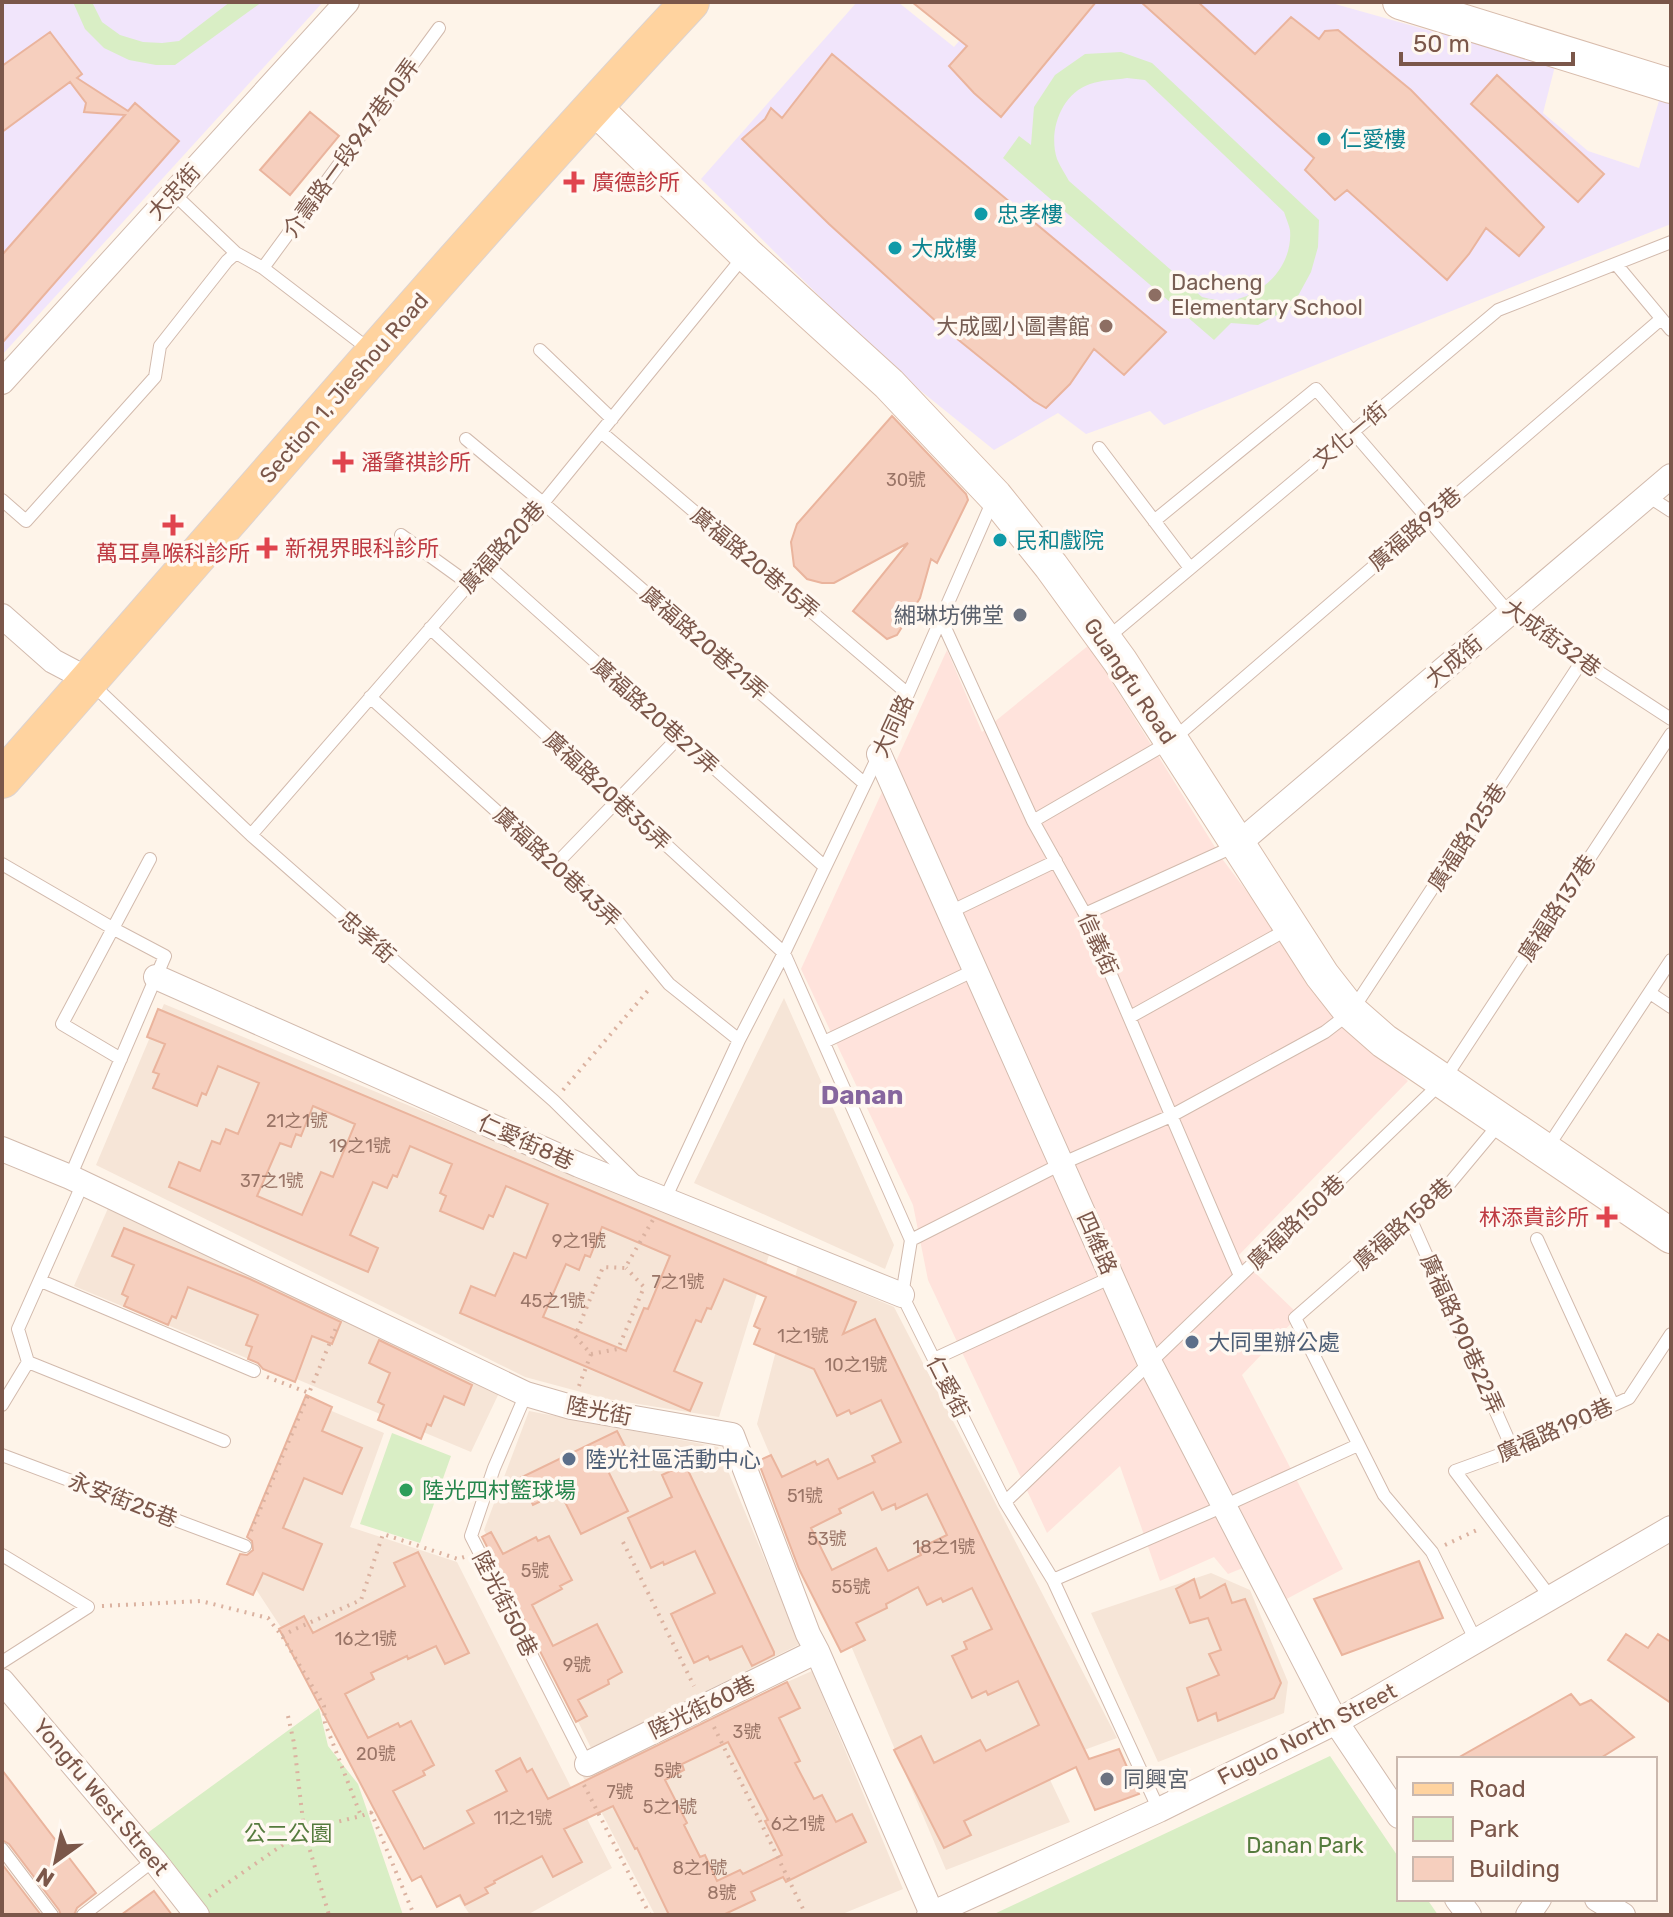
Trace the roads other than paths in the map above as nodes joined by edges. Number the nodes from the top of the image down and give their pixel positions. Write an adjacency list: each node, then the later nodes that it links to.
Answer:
1 (347, 2): 7 (street, 大忠街)
2 (690, 2): 6 (main road, Section 1, Jieshou Road)
3 (1400, 2): 5 (street)
4 (439, 28): 12 (lane, 介壽路一段947巷10弄)
5 (1671, 86)
6 (593, 106): 10 (street, Guangfu Road); 16 (main road, Section 1, Jieshou Road)
7 (173, 193): 9 (lane); 17 (street, 大忠街)
8 (1671, 242): 11 (lane, 文化一街)
9 (236, 253): 12 (lane); 26 (lane)
10 (746, 254): 18 (lane, 廣福路20巷); 24 (street, Guangfu Road)
11 (1616, 264): 13 (lane); 20 (lane, 文化一街)
12 (263, 268): 16 (lane)
13 (1661, 319): 14 (lane); 29 (lane, 廣福路93巷)
14 (1671, 330)
15 (540, 350): 18 (lane)
16 (374, 353): 41 (main road, Section 1, Jieshou Road)
17 (2, 382)
18 (612, 419): 19 (lane, 廣福路20巷)
19 (601, 432): 27 (lane, 廣福路20巷); 42 (lane, 廣福路20巷15弄)
20 (1353, 432): 29 (lane, 大成街32巷); 30 (lane, 大成街32巷); 33 (lane, 文化一街)
21 (466, 439): 27 (lane, 廣福路20巷21弄)
22 (1099, 448): 30 (lane)
23 (1671, 476): 25 (street, 大成街)
24 (995, 496): 37 (lane, 大同路); 39 (street, Guangfu Road)
25 (1648, 496): 28 (lane); 35 (street, 大成街)
26 (2, 500)
27 (543, 503): 32 (lane, 廣福路20巷); 50 (lane, 廣福路20巷21弄)
28 (1671, 511)
29 (1428, 519): 35 (lane, 大成街32巷); 47 (lane, 廣福路93巷)
30 (1154, 521): 33 (lane)
31 (401, 535): 34 (lane)
32 (486, 564): 34 (lane, 廣福路20巷); 46 (lane, 廣福路20巷27弄)
33 (1190, 568): 39 (lane, 文化一街)
34 (469, 584): 38 (lane, 廣福路20巷)
35 (1510, 614): 40 (lane, 大成街32巷); 54 (street, 大成街)
36 (2, 616): 41 (street)
37 (941, 619): 42 (lane, 大同路); 52 (lane, 信義街)
38 (430, 628): 43 (lane, 廣福路20巷); 51 (lane, 廣福路20巷35弄)
39 (1104, 641): 47 (street, Guangfu Road)
40 (1582, 661): 44 (lane, 大成街32巷); 70 (lane, 廣福路125巷)
41 (89, 680): 49 (main road, Section 1, Jieshou Road); 53 (lane, 忠孝街)
42 (908, 694): 48 (lane, 大同路)
43 (370, 697): 53 (lane, 廣福路20巷); 58 (lane, 廣福路20巷43弄)
44 (1671, 719)
45 (1671, 734): 75 (lane, 廣福路137巷)
46 (679, 737): 51 (lane); 59 (lane, 廣福路20巷27弄)
47 (1171, 741): 52 (lane, 廣福路93巷); 54 (street, Guangfu Road)
48 (879, 754): 50 (lane, 大同路); 60 (street, 四維路)
49 (2, 779)
50 (865, 784): 59 (lane, 大同路)
51 (618, 801): 58 (lane); 64 (lane, 廣福路20巷35弄)
52 (1033, 821): 56 (lane, 信義街)
53 (251, 835): 82 (lane, 忠孝街)
54 (1238, 844): 61 (lane); 62 (street, Guangfu Road)
55 (150, 859): 63 (lane)
56 (1056, 861): 60 (lane); 61 (lane, 信義街)
57 (2, 864): 63 (lane)
58 (556, 864): 72 (lane, 廣福路20巷43弄)
59 (825, 867): 64 (lane, 大同路)
60 (950, 912): 67 (street, 四維路)
61 (1085, 914): 71 (lane, 信義街)
62 (1291, 927): 70 (street, Guangfu Road); 71 (lane)
63 (114, 929): 66 (lane); 74 (lane)
64 (784, 953): 72 (lane, 大同路); 73 (lane)
65 (1671, 960): 68 (lane)
66 (160, 966): 74 (lane); 82 (street, 仁愛街8巷)
67 (975, 970): 73 (lane); 80 (street, 四維路)
68 (1650, 993): 69 (lane); 79 (lane)
69 (1671, 1007)
70 (1351, 1012): 75 (street, Guangfu Road); 76 (lane)
71 (1130, 1017): 76 (lane, 信義街)
72 (739, 1040): 82 (lane, 大同路)
73 (824, 1042): 86 (lane)
74 (121, 1059): 81 (lane)
75 (1443, 1081): 77 (street, Guangfu Road); 87 (lane, 廣福路150巷)
76 (1171, 1116): 80 (lane); 87 (lane, 信義街)
77 (1502, 1121): 79 (street, Guangfu Road); 83 (lane, 廣福路158巷)
78 (2, 1149): 81 (street, 陸光街)
79 (1545, 1151): 84 (street, Guangfu Road)
80 (1061, 1164): 86 (lane); 88 (street, 四維路)
81 (76, 1180): 89 (lane); 96 (street, 陸光街)
82 (656, 1196): 90 (street, 仁愛街8巷)
83 (1410, 1218): 100 (lane, 廣福路158巷); 101 (lane, 廣福路190巷22弄)
84 (1671, 1236)
85 (1537, 1239): 98 (lane)
86 (911, 1240): 90 (lane)
87 (1240, 1276): 94 (lane, 廣福路150巷)
88 (1112, 1277): 92 (lane); 94 (street, 四維路)
89 (41, 1281): 93 (lane); 95 (lane)
90 (902, 1295): 92 (lane, 仁愛街)
91 (1671, 1334): 98 (lane, 廣福路190巷)
92 (934, 1359): 103 (lane, 仁愛街)
93 (28, 1362): 97 (lane); 99 (lane)
94 (1150, 1363): 103 (lane, 廣福路150巷); 104 (street, 四維路)
95 (254, 1371)
96 (526, 1394): 111 (street, 陸光街); 115 (lane, 陸光街50巷)
97 (2, 1405)
98 (1613, 1405): 101 (lane, 廣福路190巷)
99 (224, 1441)
100 (1358, 1445): 104 (lane); 110 (lane)
101 (1513, 1450): 109 (lane, 廣福路190巷)
102 (2, 1455): 106 (lane, 永安街25巷)
103 (1005, 1502): 108 (lane, 仁愛街)
104 (1224, 1506): 108 (lane); 114 (street, 四維路)
105 (1671, 1528): 109 (street, Fuguo North Street)
106 (245, 1546)
107 (2, 1555): 112 (lane)
108 (1053, 1580): 116 (lane, 仁愛街)
109 (1551, 1598): 110 (street, Fuguo North Street)
110 (1476, 1641): 114 (street, Fuguo North Street)
111 (817, 1651): 115 (street, 陸光街60巷); 122 (street, 陸光街)
112 (2, 1662)
113 (2, 1681): 119 (street, Yongfu West Street)
114 (1336, 1722): 116 (street, Fuguo North Street); 117 (street, 四維路)
115 (587, 1764)
116 (1159, 1810): 122 (street, Fuguo North Street)
117 (1397, 1813)
118 (2, 1849): 123 (lane)
119 (154, 1860): 121 (street, Yongfu West Street); 124 (lane)
120 (1600, 1901): 125 (street)
121 (199, 1909)
122 (930, 1914)
123 (52, 1915)
124 (83, 1915)
125 (1623, 1915)

